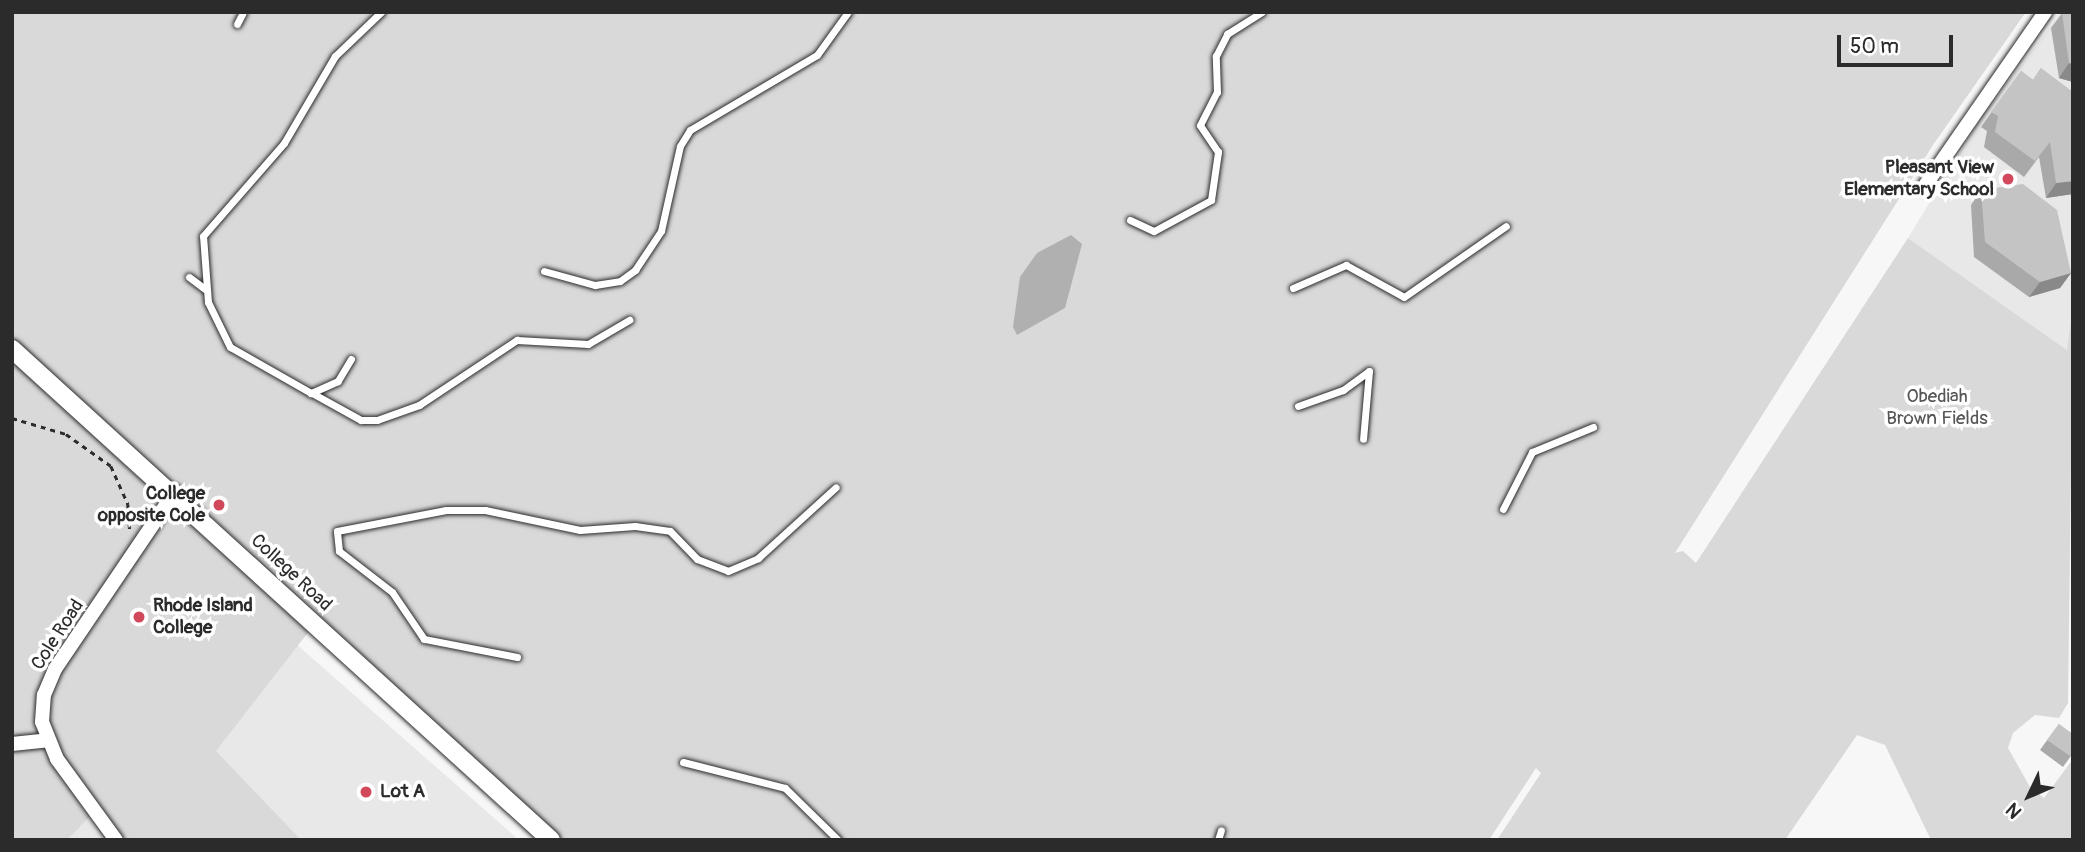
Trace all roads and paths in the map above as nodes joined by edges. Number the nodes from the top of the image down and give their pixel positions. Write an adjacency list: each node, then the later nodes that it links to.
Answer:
1 (243, 12): 6 (lane)
2 (381, 12): 13 (lane)
3 (848, 12): 10 (lane)
4 (1262, 12): 8 (lane)
5 (2045, 12): 7 (street)
6 (237, 24)
7 (1924, 187)
8 (1130, 220)
9 (1506, 226): 12 (lane)
10 (544, 271)
11 (189, 277): 13 (lane)
12 (1293, 288)
13 (205, 289): 17 (lane)
14 (629, 320): 17 (lane)
15 (12, 349): 23 (street, College Road)
16 (351, 359): 17 (lane)
17 (311, 393)
18 (1298, 407): 21 (lane)
19 (12, 418): 25 (path)
20 (1593, 427): 24 (lane)
21 (1363, 439)
22 (836, 487): 26 (lane)
23 (175, 492): 25 (street, Cole Road); 31 (street, College Road)
24 (1503, 509)
25 (127, 569): 27 (street, Cole Road)
26 (517, 657)
27 (48, 740): 28 (street); 32 (street, Cole Road)
28 (12, 744)
29 (683, 762): 33 (lane)
30 (1221, 830): 34 (lane)
31 (545, 838)
32 (116, 840)
33 (838, 840)
34 (1219, 840)

